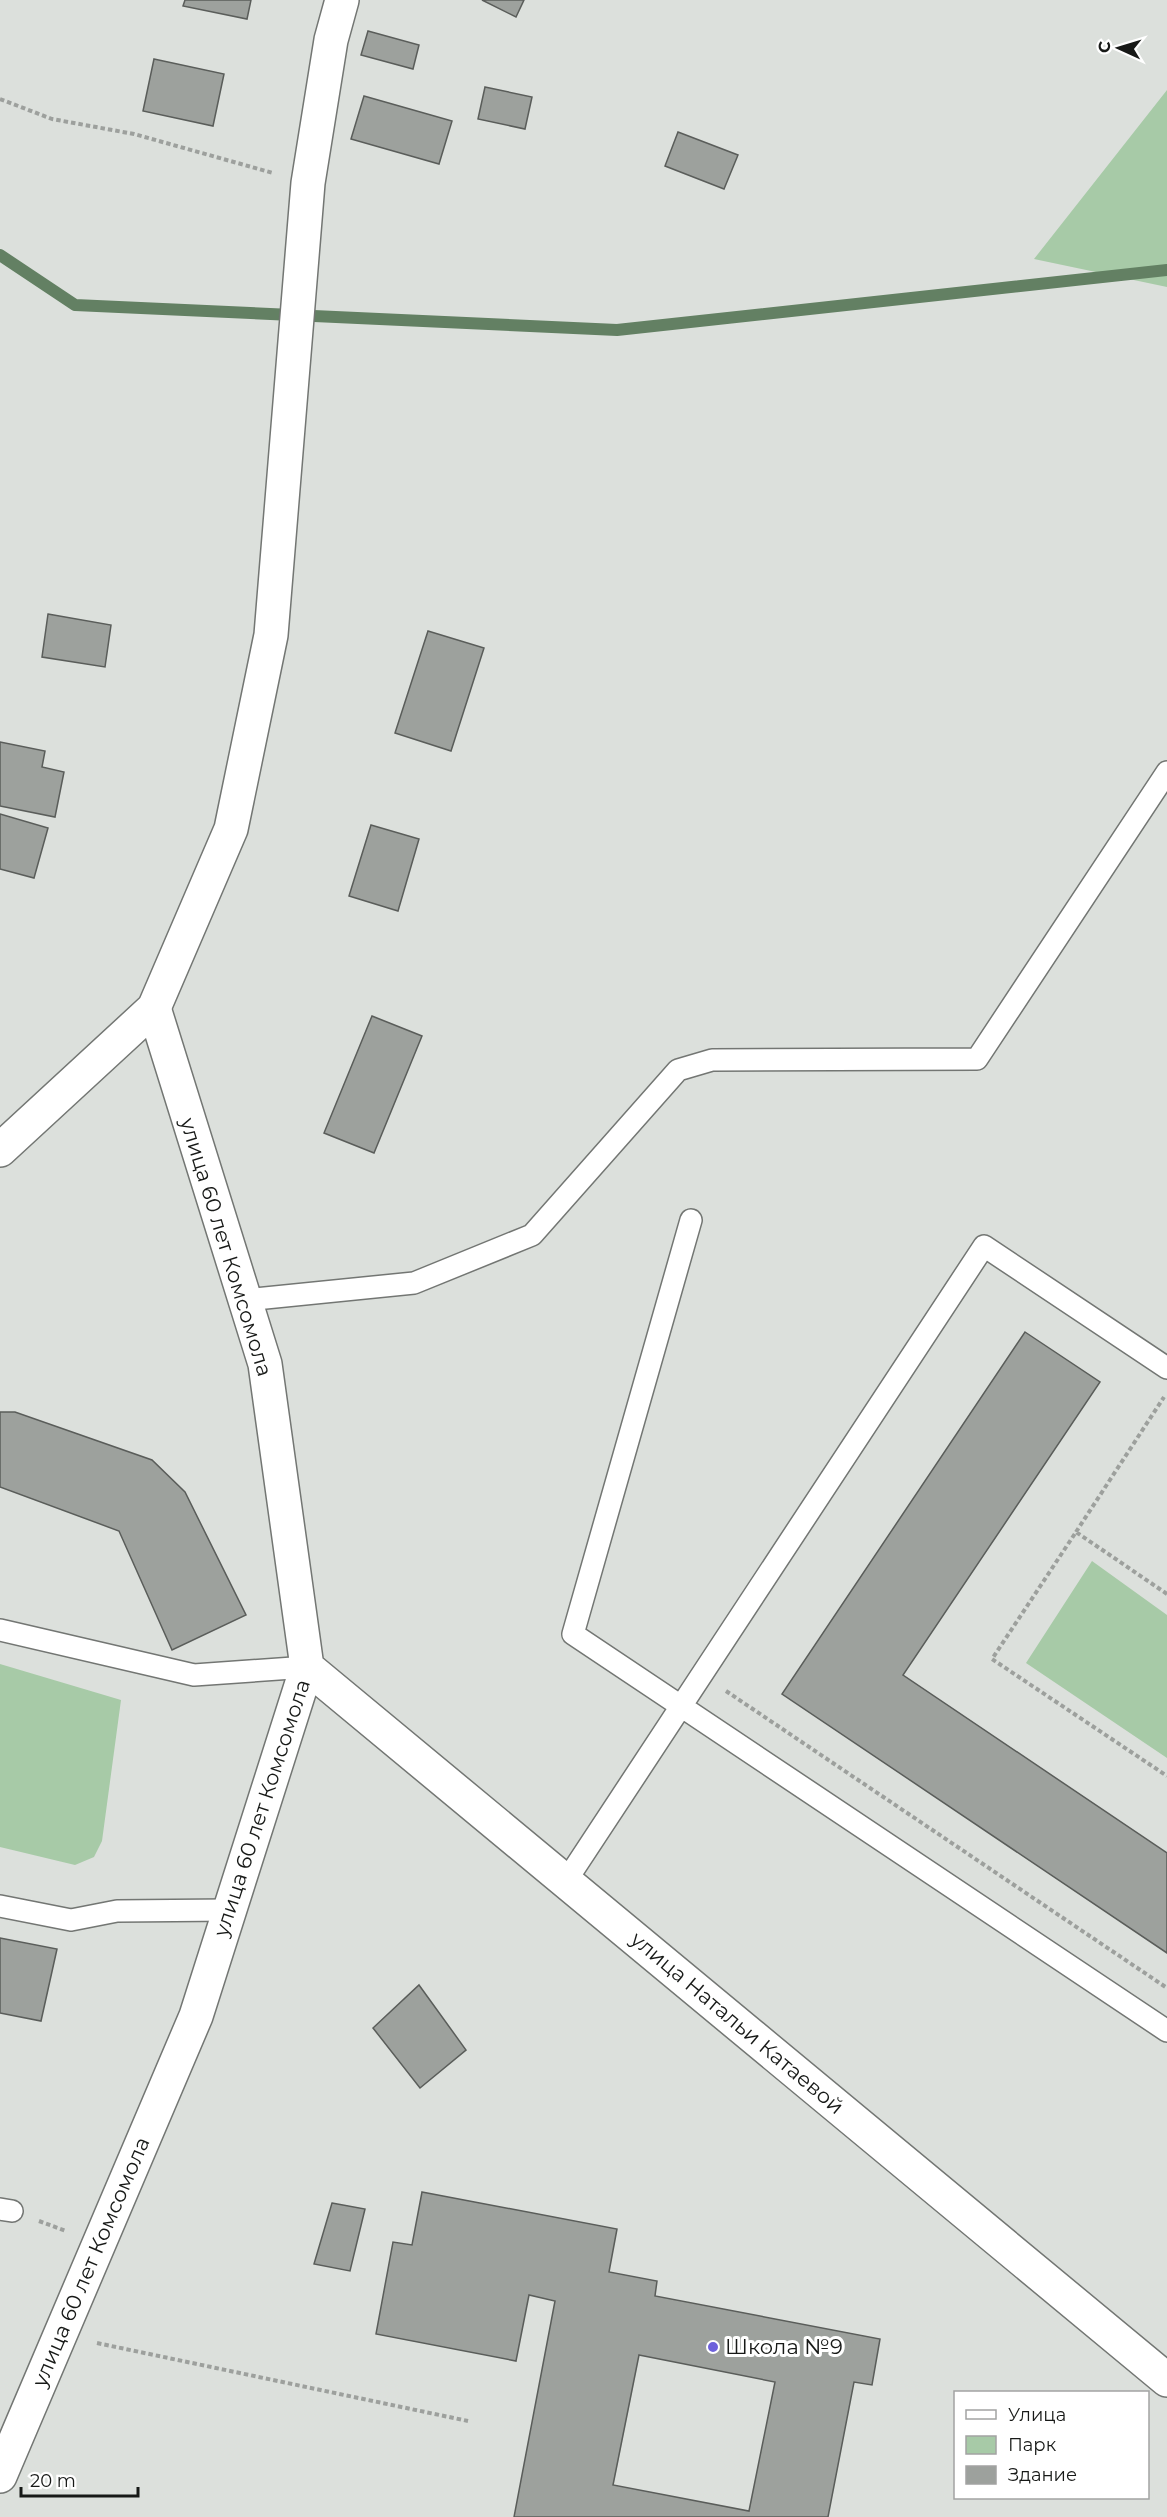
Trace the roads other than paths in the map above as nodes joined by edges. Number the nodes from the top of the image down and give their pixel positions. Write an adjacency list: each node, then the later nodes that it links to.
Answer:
1 (342, 0): 3 (street)
2 (1167, 772): 6 (lane)
3 (154, 1008): 4 (street); 6 (street, улица 60 лет Комсомола)
4 (0, 1150)
5 (691, 1220): 10 (lane)
6 (245, 1300): 9 (street, улица 60 лет Комсомола)
7 (1167, 1368): 10 (lane)
8 (0, 1630): 9 (lane)
9 (307, 1667): 11 (street, улица Натальи Катаевой); 13 (street, улица 60 лет Комсомола)
10 (683, 1707): 11 (lane); 14 (lane)
11 (566, 1881): 15 (street, улица Натальи Катаевой)
12 (0, 1906): 13 (lane)
13 (230, 1910): 16 (street, улица 60 лет Комсомола)
14 (1167, 2031)
15 (1167, 2380)
16 (0, 2476)

